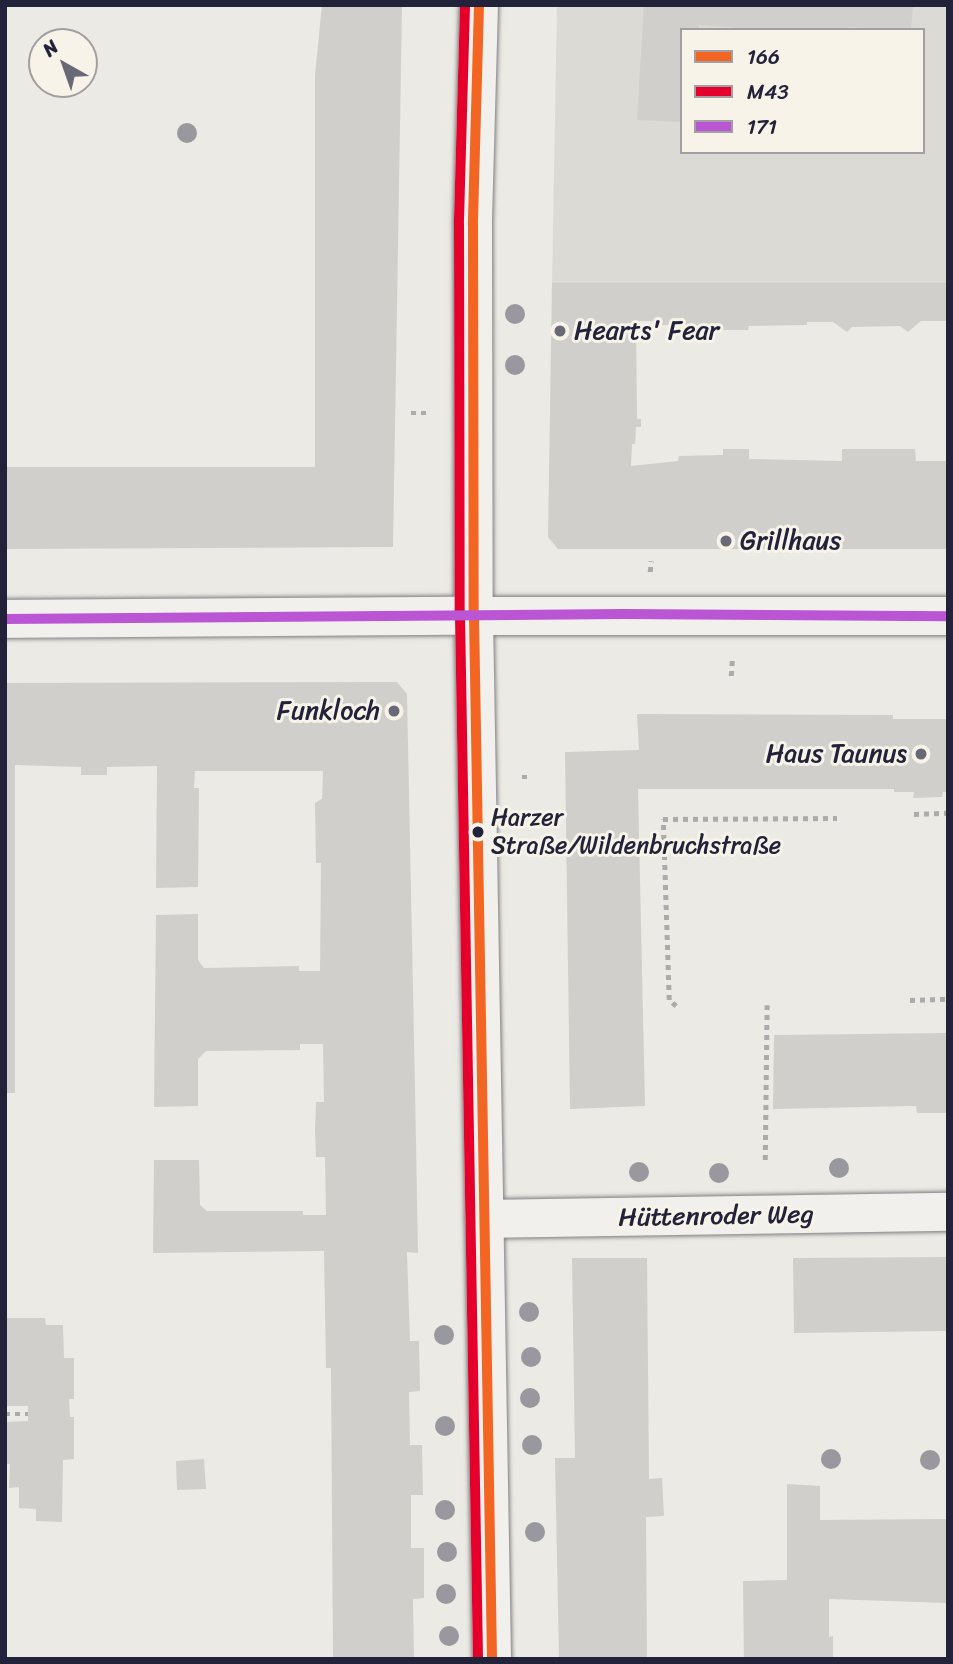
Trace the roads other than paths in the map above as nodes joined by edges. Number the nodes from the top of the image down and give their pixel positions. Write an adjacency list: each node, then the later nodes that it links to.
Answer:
1 (479, 5): 3 (street)
2 (948, 616): 3 (street)
3 (474, 617): 4 (street); 6 (street)
4 (5, 619)
5 (948, 1212): 6 (street, Hüttenroder Weg)
6 (484, 1219): 7 (street)
7 (492, 1659)

